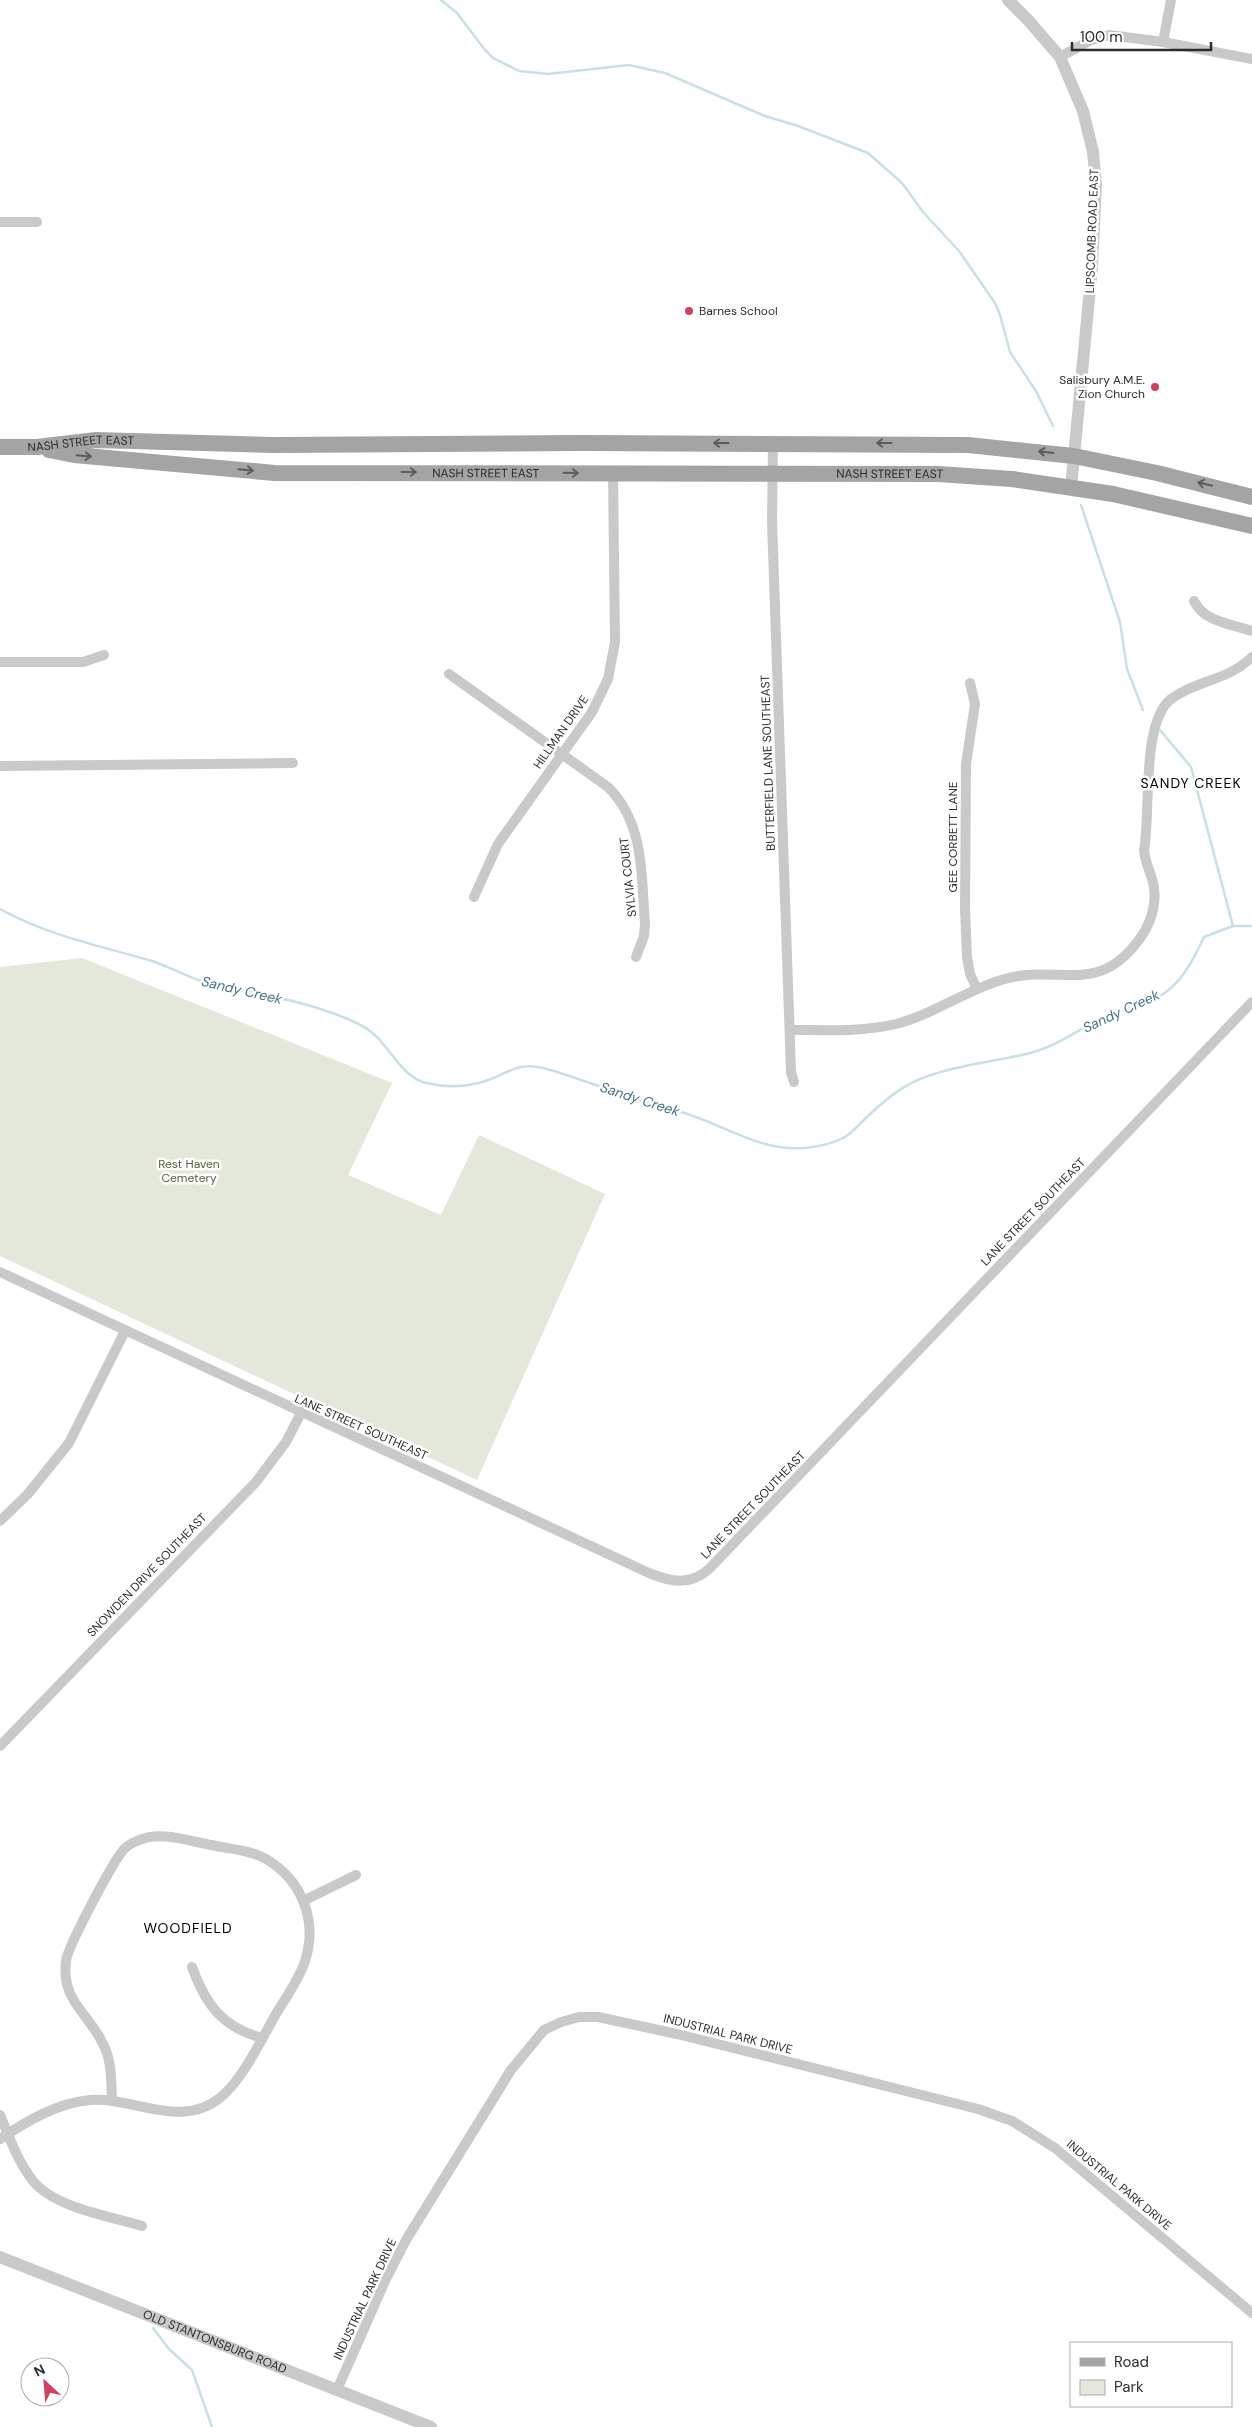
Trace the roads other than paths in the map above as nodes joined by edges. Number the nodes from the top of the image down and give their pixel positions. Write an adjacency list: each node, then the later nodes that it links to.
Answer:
1 (1008, 0): 4 (street, LIPSCOMB ROAD EAST)
2 (1171, 0): 3 (street)
3 (1163, 42): 4 (street); 5 (street)
4 (1060, 57): 11 (street, LIPSCOMB ROAD EAST)
5 (1252, 59)
6 (0, 222): 7 (street)
7 (37, 222)
8 (773, 443): 10 (main road, NASH STREET EAST, one-way to 10); 11 (main road, NASH STREET EAST, one-way to 8); 13 (street, BUTTERFIELD LANE SOUTHEAST)
9 (0, 447): 10 (main road)
10 (36, 447): 12 (main road, NASH STREET EAST, one-way to 12)
11 (1074, 456): 14 (street, LIPSCOMB ROAD EAST); 15 (main road, NASH STREET EAST, one-way to 11)
12 (613, 473): 13 (main road, NASH STREET EAST); 24 (street, HILLMAN DRIVE)
13 (773, 473): 14 (main road, NASH STREET EAST); 31 (street, BUTTERFIELD LANE SOUTHEAST)
14 (1071, 488): 16 (main road, NASH STREET EAST)
15 (1252, 497)
16 (1252, 526)
17 (1194, 601): 18 (street)
18 (1252, 631)
19 (104, 655): 21 (street)
20 (1252, 657): 29 (street)
21 (0, 662)
22 (449, 674): 24 (street, SYLVIA COURT)
23 (970, 683): 29 (street, GEE CORBETT LANE)
24 (562, 755): 27 (street, HILLMAN DRIVE); 28 (street, SYLVIA COURT)
25 (293, 763): 26 (street)
26 (0, 766)
27 (474, 897)
28 (636, 957)
29 (977, 989): 31 (street)
30 (1252, 1002): 35 (street, LANE STREET SOUTHEAST)
31 (790, 1030): 32 (street, BUTTERFIELD LANE SOUTHEAST)
32 (794, 1082)
33 (0, 1272): 34 (street, LANE STREET SOUTHEAST)
34 (126, 1331): 35 (street, LANE STREET SOUTHEAST); 36 (street)
35 (301, 1413): 37 (street, SNOWDEN DRIVE SOUTHEAST)
36 (0, 1521)
37 (0, 1746)
38 (356, 1874): 39 (street)
39 (305, 1900): 41 (street); 42 (street)
40 (192, 1967): 41 (street)
41 (262, 2038): 42 (street)
42 (112, 2099): 44 (street)
43 (0, 2115): 44 (street)
44 (4, 2136): 45 (street)
45 (142, 2226)
46 (0, 2257): 48 (street, OLD STANTONSBURG ROAD)
47 (1252, 2313): 48 (street, INDUSTRIAL PARK DRIVE)
48 (337, 2390): 49 (street, OLD STANTONSBURG ROAD)
49 (431, 2427)

